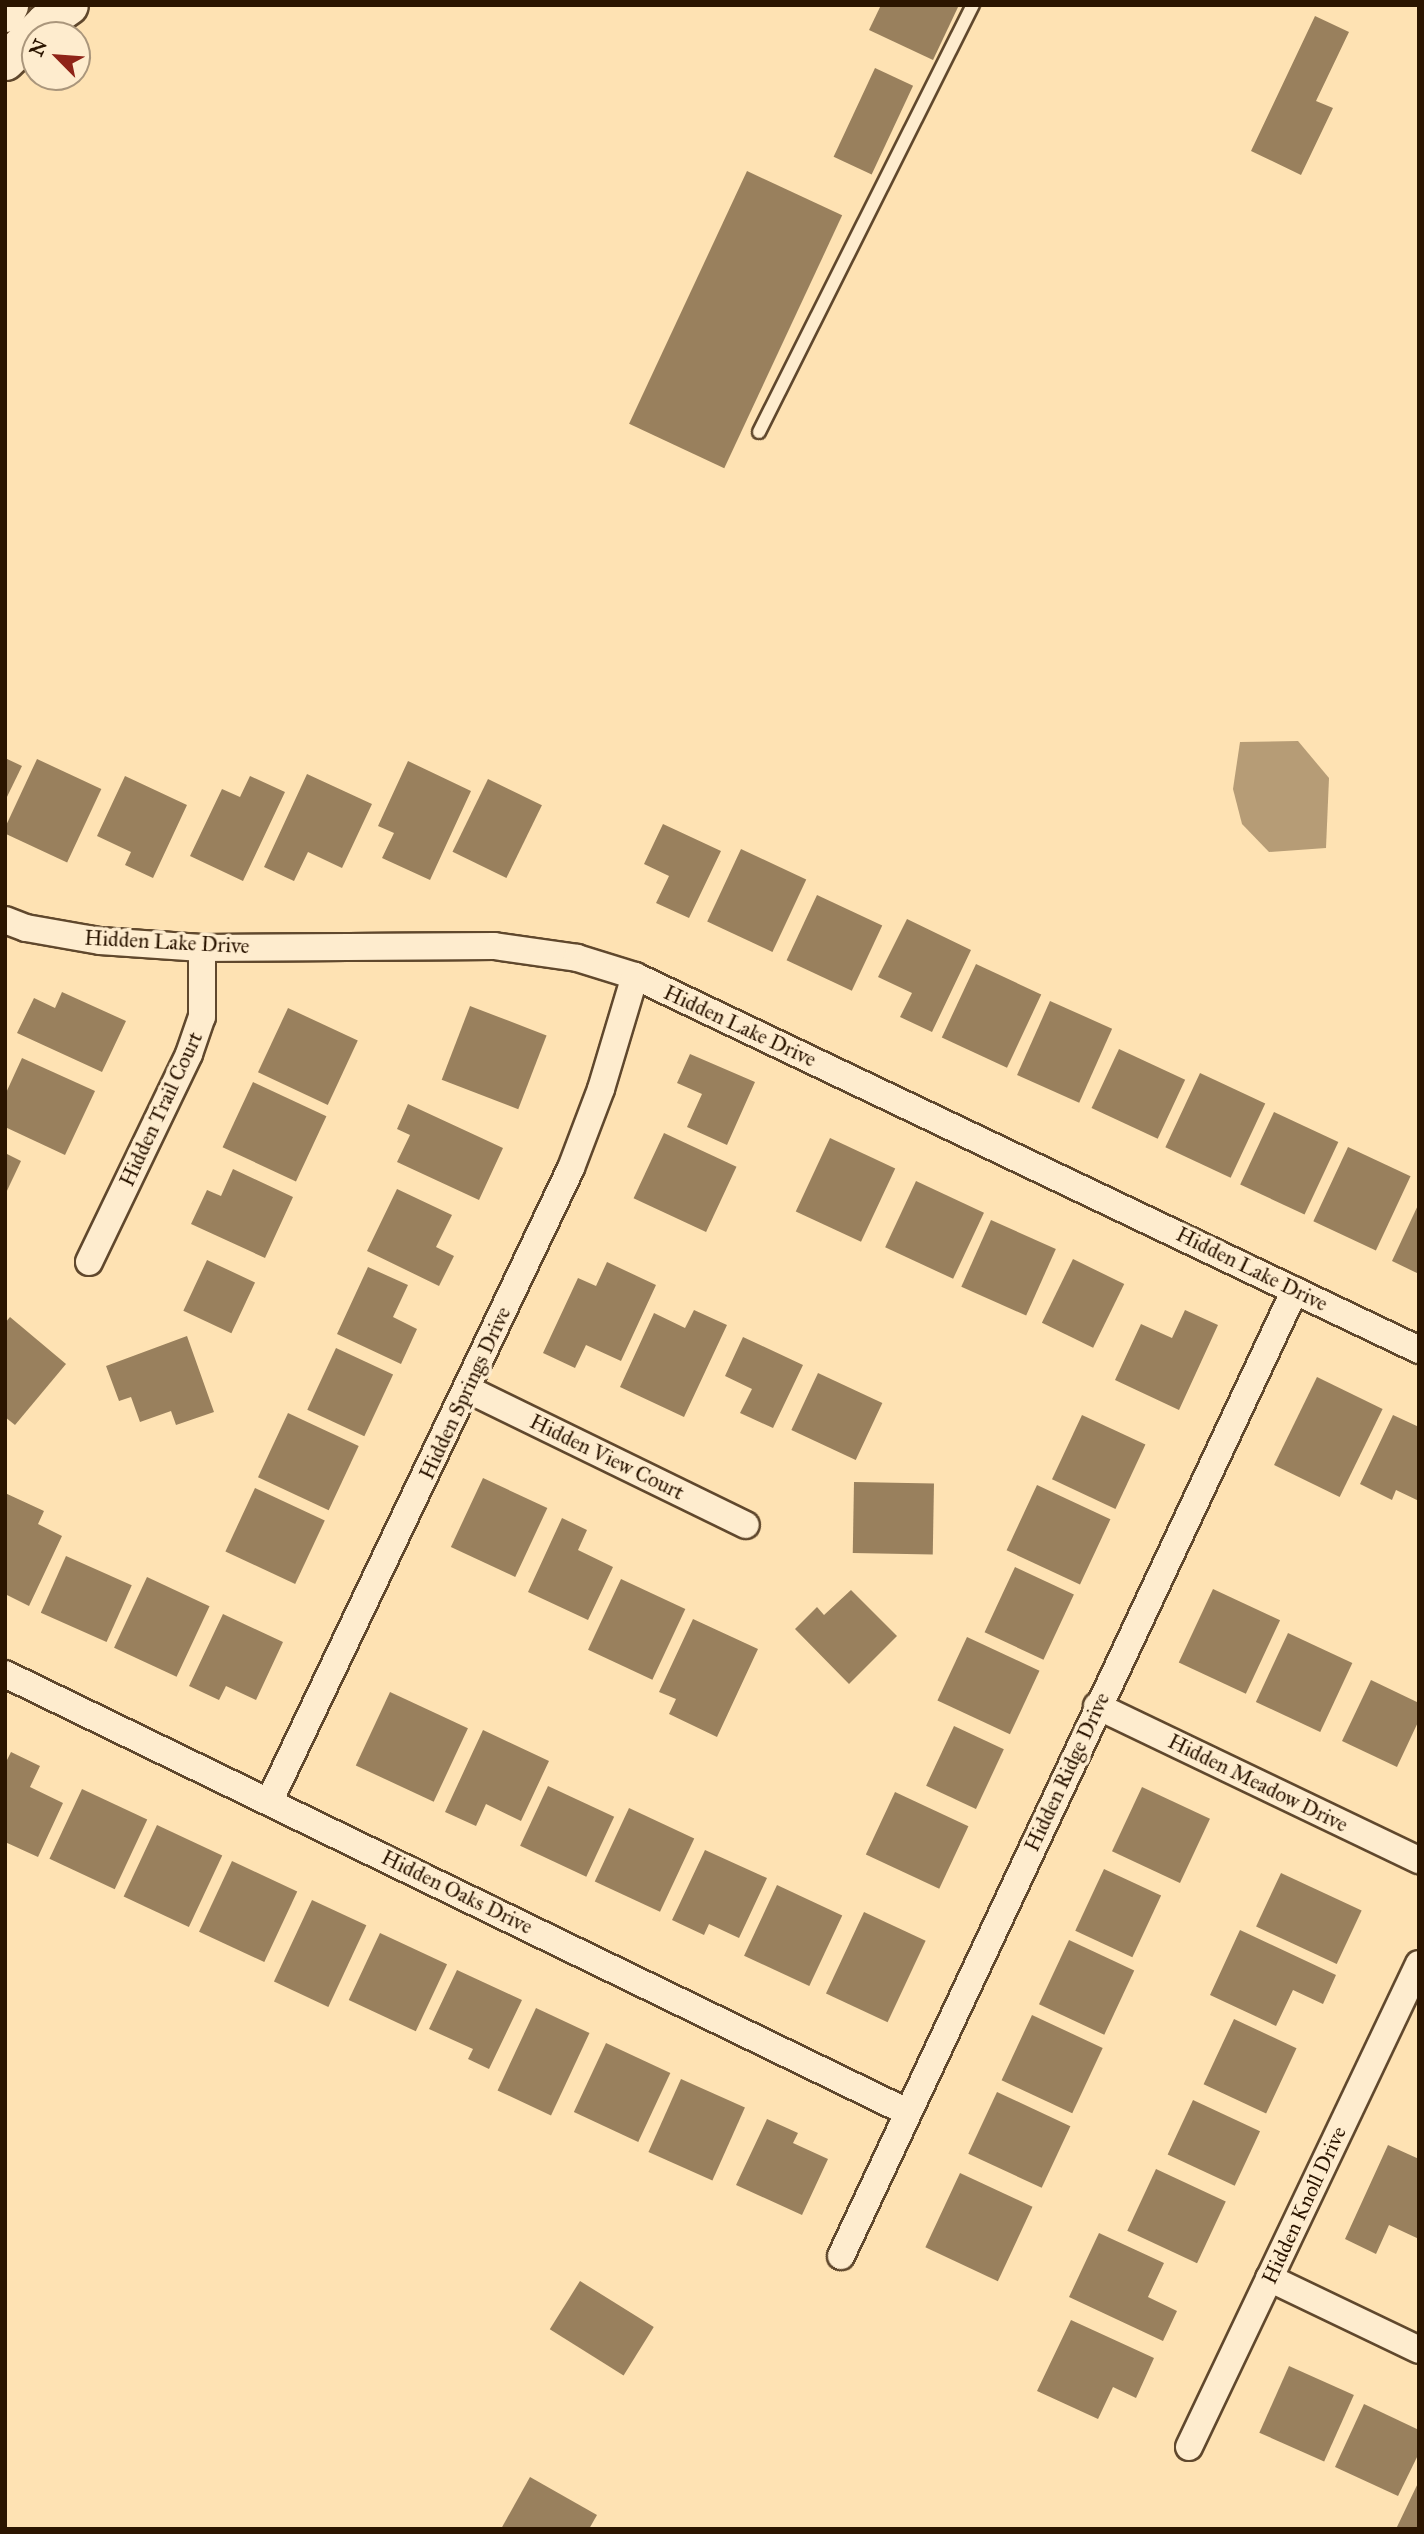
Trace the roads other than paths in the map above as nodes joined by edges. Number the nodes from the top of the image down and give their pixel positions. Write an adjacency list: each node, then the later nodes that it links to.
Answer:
1 (9, 5): 4 (main road)
2 (69, 5): 5 (main road)
3 (973, 5): 6 (lane)
4 (5, 13)
5 (5, 61)
6 (759, 432)
7 (5, 920): 8 (street, Hidden Lake Drive)
8 (202, 948): 9 (street, Hidden Lake Drive); 10 (street, Hidden Trail Court)
9 (635, 976): 11 (street, Hidden Lake Drive); 13 (street, Hidden Springs Drive)
10 (89, 1262)
11 (1294, 1290): 12 (street, Hidden Lake Drive); 16 (street, Hidden Ridge Drive)
12 (1419, 1350)
13 (467, 1389): 14 (street, Hidden View Court); 17 (street, Hidden Springs Drive)
14 (746, 1525)
15 (5, 1674): 17 (street, Hidden Oaks Drive)
16 (1097, 1706): 18 (street, Hidden Meadow Drive); 20 (street, Hidden Ridge Drive)
17 (270, 1800): 20 (street, Hidden Oaks Drive)
18 (1419, 1860)
19 (1419, 1964): 22 (street, Hidden Knoll Drive)
20 (907, 2112): 21 (street, Hidden Ridge Drive)
21 (841, 2256)
22 (1269, 2278): 23 (street); 24 (street, Hidden Knoll Drive)
23 (1419, 2350)
24 (1189, 2447)

